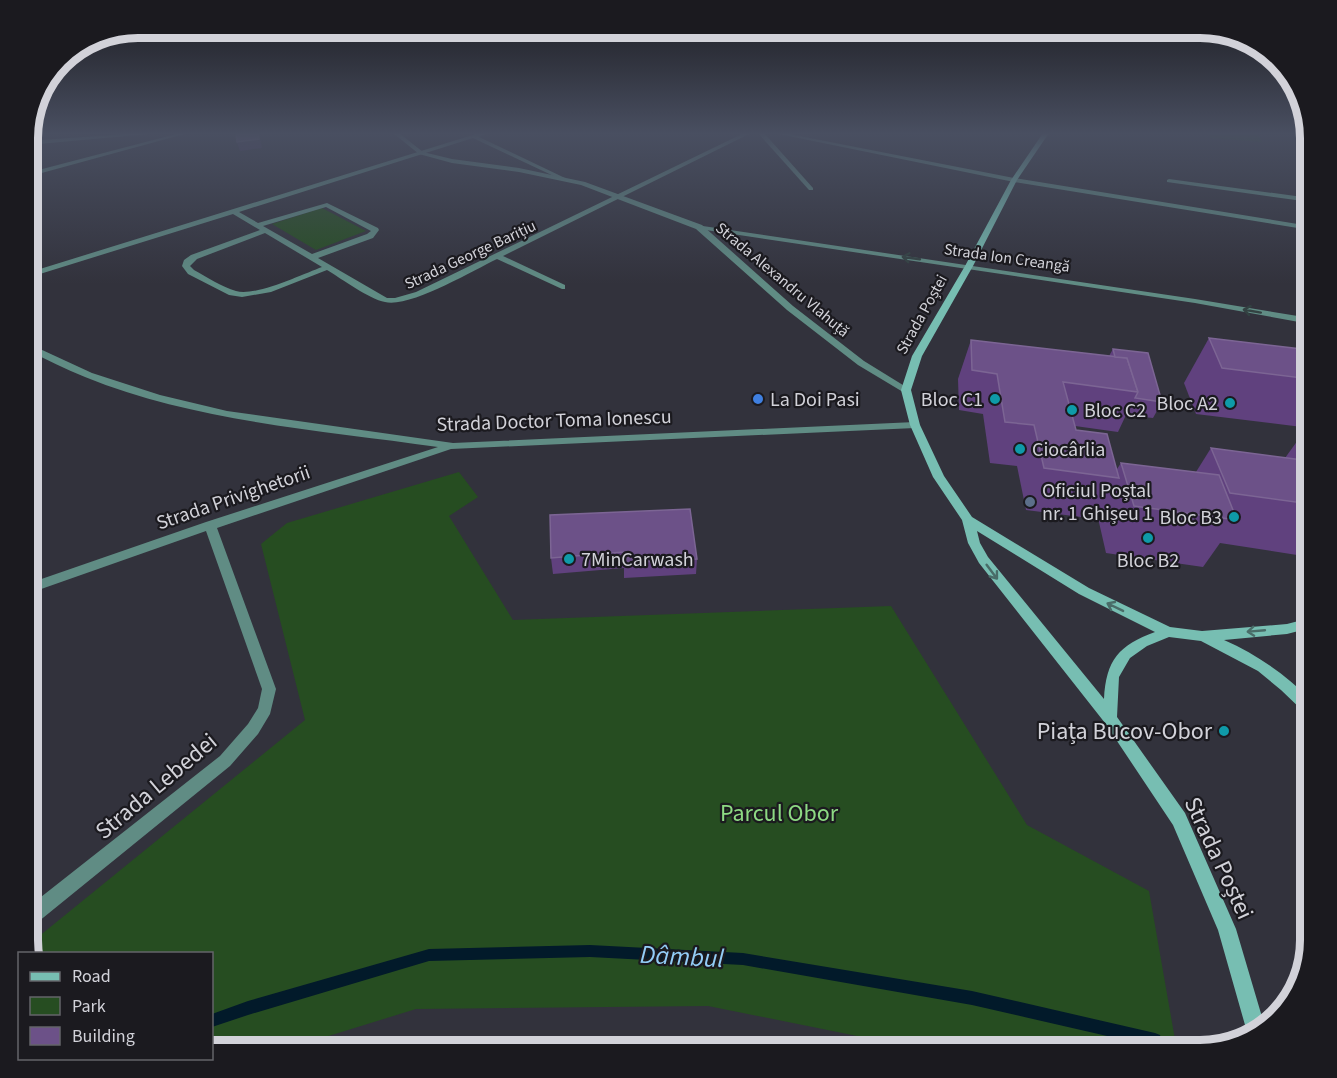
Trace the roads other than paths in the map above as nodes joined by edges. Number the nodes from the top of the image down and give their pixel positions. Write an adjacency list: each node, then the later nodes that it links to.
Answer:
1 (323, 183): 11 (street)
2 (579, 183): 9 (street, Strada Alexandru Vlahuță)
3 (647, 183): 9 (street, Strada George Barițiu)
4 (806, 183): 8 (street)
5 (1012, 183): 18 (main road, Strada Poștei)
6 (1034, 183): 13 (street)
7 (1186, 183): 10 (street)
8 (811, 189)
9 (621, 196): 14 (street, Strada Alexandru Vlahuță); 16 (street, Strada George Barițiu)
10 (1300, 199)
11 (233, 211): 12 (street); 20 (street)
12 (258, 225): 15 (street); 17 (street)
13 (1300, 226)
14 (699, 227): 18 (street, Strada Ion Creangă, one-way to 14); 24 (street, Strada Alexandru Vlahuță)
15 (266, 230): 17 (street); 19 (street)
16 (499, 256): 19 (street, Strada George Barițiu); 21 (street)
17 (312, 257): 19 (street)
18 (969, 266): 22 (street, Strada Ion Creangă, one-way to 18); 24 (main road, Strada Poștei)
19 (328, 267)
20 (38, 273)
21 (562, 287)
22 (1300, 319)
23 (38, 351): 26 (street, Strada Doctor Toma Ionescu)
24 (906, 390): 25 (main road, Strada Poștei)
25 (915, 425): 26 (street, Strada Doctor Toma Ionescu); 27 (main road, Strada Poștei)
26 (453, 446): 28 (street, Strada Privighetorii)
27 (968, 520): 31 (main road, Strada Poștei, one-way to 27); 34 (main road, Strada Poștei, one-way to 34)
28 (210, 525): 29 (street, Strada Privighetorii); 35 (street, Strada Lebedei)
29 (38, 585)
30 (1300, 626): 32 (main road, one-way to 32)
31 (1168, 632): 32 (main road); 34 (main road)
32 (1202, 636): 33 (main road)
33 (1300, 699)
34 (1110, 718): 36 (main road, Strada Poștei)
35 (38, 911)
36 (1254, 1024)

